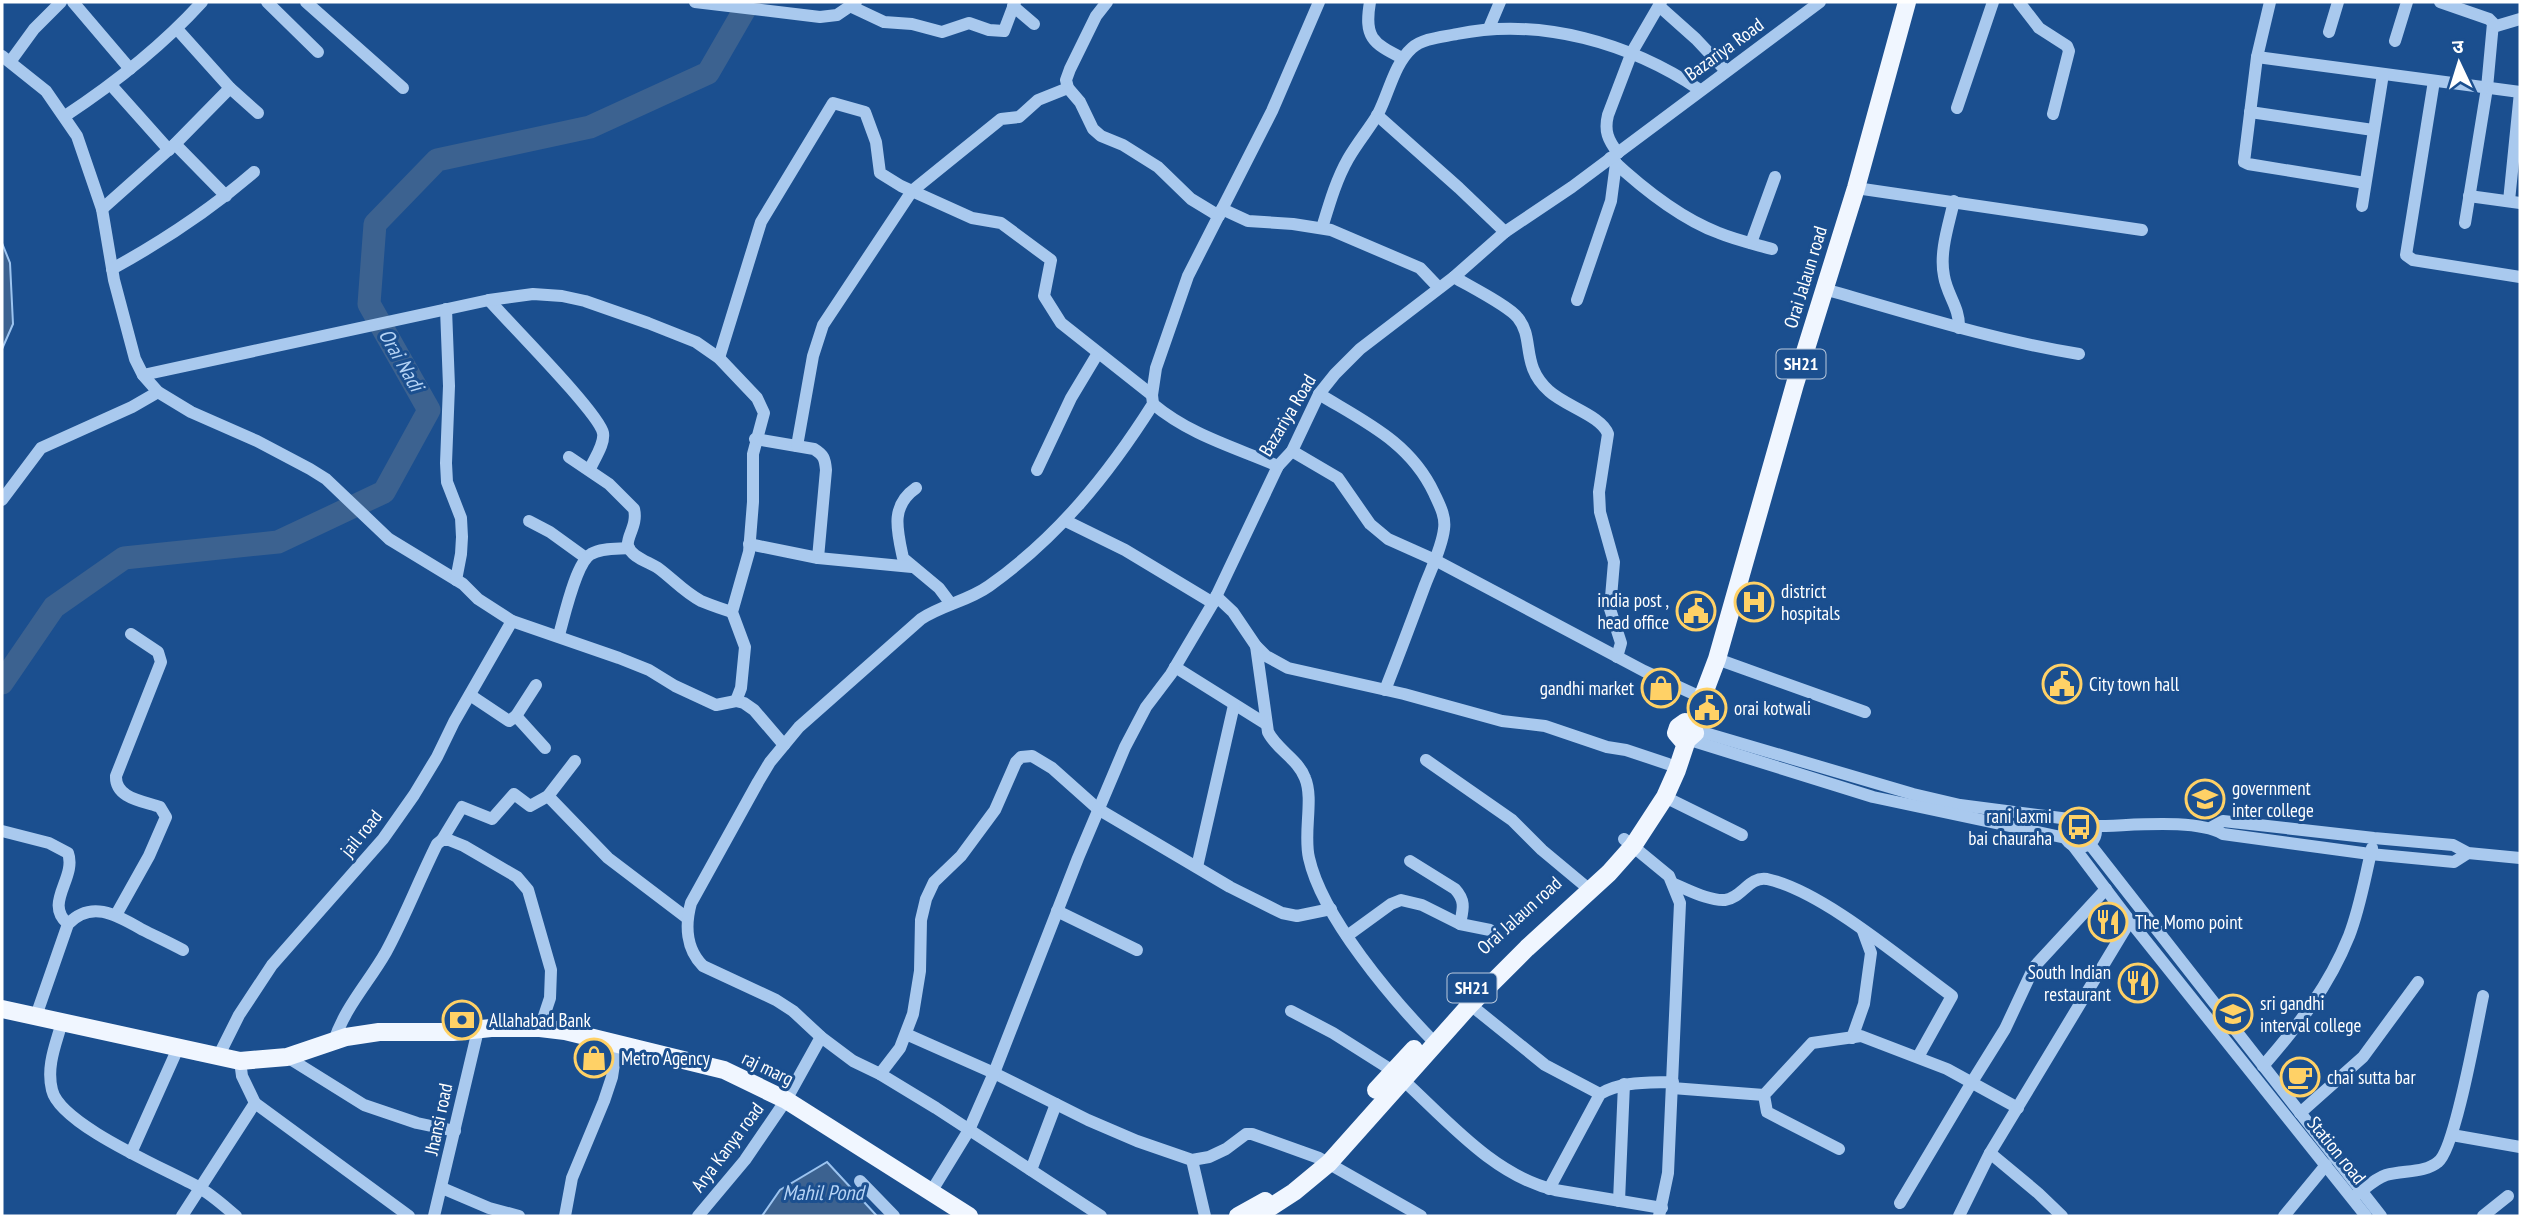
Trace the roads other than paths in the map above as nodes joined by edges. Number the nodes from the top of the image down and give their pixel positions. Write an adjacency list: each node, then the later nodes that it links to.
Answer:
1 (61, 2): 37 (street)
2 (73, 2): 38 (street)
3 (267, 2): 33 (street)
4 (306, 2): 44 (street)
5 (1107, 2): 45 (street)
6 (1319, 2): 69 (street)
7 (1370, 2): 36 (street)
8 (1500, 2): 29 (street)
9 (1797, 2): 25 (street)
10 (1820, 2): 25 (street, Bazariya Road)
11 (1897, 2): 122 (main road)
12 (1907, 2): 61 (main road, Orai Jalaun road / SH21)
13 (1993, 2): 49 (street)
14 (2270, 2): 35 (street)
15 (2338, 2): 31 (street)
16 (2407, 2): 32 (street)
17 (2440, 2): 24 (street)
18 (700, 3): 21 (street)
19 (2022, 3): 52 (street)
20 (196, 4): 30 (street)
21 (853, 4): 22 (street)
22 (1014, 4): 27 (street)
23 (1660, 4): 34 (street); 39 (street)
24 (2472, 7): 28 (street)
25 (1810, 11): 39 (street, Bazariya Road)
26 (2520, 19): 28 (street)
27 (1034, 24)
28 (2493, 27): 46 (street)
29 (1489, 28): 34 (street); 36 (street)
30 (177, 29): 38 (street); 43 (street)
31 (2329, 32)
32 (2395, 41)
33 (318, 52)
34 (1632, 52): 47 (street); 57 (street)
35 (2257, 57): 40 (street); 50 (street)
36 (1402, 58): 54 (street)
37 (6, 59): 53 (street)
38 (130, 69): 42 (street)
39 (1726, 71): 47 (street, Bazariya Road)
40 (2383, 74): 41 (street); 55 (street)
41 (2434, 81): 46 (street); 78 (street)
42 (111, 85): 53 (street); 56 (street)
43 (230, 88): 51 (street); 56 (street)
44 (403, 88)
45 (1068, 88): 62 (street); 69 (street)
46 (2487, 88): 48 (street); 64 (street)
47 (1700, 90): 57 (street, Bazariya Road)
48 (2520, 92): 66 (street)
49 (1956, 108)
50 (2250, 112): 55 (street); 60 (street)
51 (258, 113)
52 (2053, 114)
53 (65, 116): 68 (street)
54 (1377, 116): 71 (street); 73 (street)
55 (2374, 130): 60 (street)
56 (172, 147): 63 (street); 68 (street)
57 (1614, 158): 73 (street, Bazariya Road); 74 (street); 82 (street)
58 (254, 172): 63 (street)
59 (1775, 177): 74 (street)
60 (2365, 183): 67 (street)
61 (1856, 188): 65 (street); 80 (main road, Orai Jalaun road / SH21)
62 (912, 191): 85 (street); 87 (street); 93 (street)
63 (226, 196): 76 (street)
64 (2469, 196): 66 (street); 70 (street)
65 (1954, 201): 72 (street); 84 (street)
66 (2515, 202)
67 (2362, 206)
68 (102, 209): 76 (street)
69 (1220, 213): 71 (street); 91 (street)
70 (2465, 223)
71 (1322, 228): 79 (street)
72 (2142, 230)
73 (1505, 232): 77 (street, Bazariya Road)
74 (1751, 243): 75 (street)
75 (1772, 249)
76 (112, 269): 88 (street)
77 (1454, 277): 79 (street, Bazariya Road); 117 (street)
78 (2520, 277)
79 (1439, 288): 90 (street, Bazariya Road)
80 (1824, 289): 84 (street); 118 (main road, Orai Jalaun road / SH21)
81 (489, 300): 83 (street); 87 (street); 97 (street)
82 (1577, 300)
83 (446, 309): 88 (street); 109 (street)
84 (1959, 328): 86 (street)
85 (1098, 353): 91 (street); 98 (street)
86 (2079, 354)
87 (719, 358): 92 (street)
88 (142, 375): 89 (street)
89 (158, 392): 100 (street); 109 (street)
90 (1319, 394): 94 (street, Bazariya Road); 107 (street)
91 (1153, 399): 96 (street); 102 (street)
92 (755, 439): 93 (street); 103 (street)
93 (797, 446): 106 (street)
94 (1292, 450): 96 (street, Bazariya Road); 107 (street)
95 (569, 457): 97 (street)
96 (1278, 466): 110 (street, Bazariya Road)
97 (590, 469): 104 (street)
98 (1037, 470)
99 (916, 488): 108 (street)
100 (2, 499)
101 (528, 521): 105 (street)
102 (1066, 521): 110 (street); 111 (street)
103 (749, 544): 106 (street); 112 (street)
104 (629, 548): 105 (street); 112 (street)
105 (586, 558): 115 (street)
106 (818, 558): 108 (street)
107 (1435, 560): 117 (street); 121 (street)
108 (912, 567): 111 (street)
109 (456, 580): 113 (street)
110 (1215, 599): 116 (street); 119 (street, Bazariya Road)
111 (951, 604): 130 (street)
112 (732, 612): 124 (street)
113 (512, 621): 115 (street); 123 (street, jail road)
114 (131, 634): 158 (street)
115 (558, 635): 124 (street)
116 (1256, 646): 121 (street); 128 (street)
117 (1617, 657): 122 (street)
118 (1717, 659): 126 (street); 129 (main road, Orai Jalaun road / SH21)
119 (1175, 667): 125 (street); 137 (street, Bazariya Road)
120 (536, 685): 127 (street)
121 (1385, 690): 134 (street)
122 (1695, 694): 129 (main road)
123 (470, 695): 127 (street); 185 (street, jail road)
124 (736, 701): 130 (street)
125 (1234, 705): 128 (street); 152 (street)
126 (1866, 712)
127 (516, 716): 131 (street)
128 (1266, 724): 156 (street)
129 (1688, 733): 134 (main road, Orai Jalaun road / SH21); 136 (main road, Orai Jalaun road / SH21); 138 (street); 145 (street)
130 (784, 745): 159 (street)
131 (545, 748)
132 (575, 761): 135 (street)
133 (1426, 761): 154 (street)
134 (1668, 764): 146 (main road, Orai Jalaun road / SH21)
135 (548, 796): 144 (street); 159 (street)
136 (1665, 797): 142 (street); 146 (main road, Orai Jalaun road / SH21)
137 (1098, 809): 152 (street); 157 (street, Bazariya Road); 178 (street)
138 (2069, 819): 139 (street); 145 (street)
139 (2095, 826): 140 (street); 147 (street)
140 (2212, 827): 143 (street); 149 (street)
141 (2, 831): 161 (street)
142 (1742, 835)
143 (2374, 838): 148 (street); 149 (street)
144 (442, 840): 176 (street); 182 (street)
145 (2068, 841): 147 (street); 155 (street, Station road)
146 (1628, 843): 153 (street); 154 (main road, Orai Jalaun road / SH21); 166 (main road, Orai Jalaun road / SH21)
147 (2089, 844): 189 (street, Station road)
148 (2468, 853): 149 (street); 150 (street)
149 (2370, 854): 189 (street)
150 (2520, 858)
151 (1410, 861): 162 (street)
152 (1197, 867): 156 (street)
153 (1674, 884): 164 (street); 195 (street)
154 (1584, 885): 166 (main road, Orai Jalaun road / SH21)
155 (2106, 888): 160 (street, Station road); 193 (street)
156 (1331, 909): 165 (street)
157 (1057, 911): 168 (street); 190 (street, Bazariya Road)
158 (116, 915): 161 (street); 167 (street)
159 (687, 918): 179 (street)
160 (2130, 921): 201 (street); 212 (street, Station road)
161 (68, 924): 174 (street)
162 (1460, 924): 163 (street); 165 (street)
163 (1490, 929)
164 (1863, 930): 180 (street); 187 (street)
165 (1347, 936): 181 (street)
166 (1523, 945): 171 (main road, Orai Jalaun road / SH21)
167 (183, 950)
168 (1137, 950)
169 (2418, 982): 202 (street)
170 (2483, 996): 205 (street)
171 (1465, 1002): 181 (main road, Orai Jalaun road / SH21); 196 (street)
172 (2, 1009): 174 (main road)
173 (1291, 1011): 192 (street)
174 (36, 1016): 175 (main road)
175 (62, 1022): 184 (main road); 208 (street)
176 (540, 1028): 177 (main road, raj marg); 183 (main road, raj marg)
177 (478, 1030): 182 (main road, raj marg); 204 (street, Jhansi road)
178 (906, 1034): 190 (street); 191 (street)
179 (821, 1037): 191 (street); 198 (street, Arya Kanya road)
180 (1852, 1038): 187 (street); 197 (street)
181 (1431, 1039): 192 (main road, Orai Jalaun road / SH21)
182 (334, 1041): 186 (main road, raj marg)
183 (617, 1044): 198 (main road, raj marg); 229 (street)
184 (178, 1048): 185 (main road); 208 (street)
185 (219, 1055): 188 (main road)
186 (287, 1057): 188 (main road, raj marg); 204 (street)
187 (1918, 1057): 193 (street)
188 (240, 1061): 199 (street)
189 (2263, 1066): 202 (street, Station road)
190 (994, 1073): 200 (street); 203 (street, Bazariya Road)
191 (880, 1074): 203 (street)
192 (1397, 1075): 211 (main road, Orai Jalaun road / SH21); 217 (street)
193 (1972, 1082): 201 (street); 222 (street)
194 (1624, 1084): 195 (street); 196 (street); 221 (street)
195 (1673, 1085): 197 (street); 223 (street)
196 (1600, 1094): 217 (street)
197 (1764, 1095): 207 (street)
198 (786, 1100): 218 (main road, raj marg); 230 (street, Arya Kanya road)
199 (255, 1104): 215 (street); 226 (street)
200 (1056, 1104): 210 (street); 213 (street)
201 (2018, 1108): 209 (street)
202 (2300, 1113): 219 (street, Station road)
203 (969, 1130): 213 (street); 218 (street, Bazariya Road)
204 (455, 1131): 216 (street, Jhansi road)
205 (2452, 1135): 206 (street); 219 (street)
206 (2520, 1147)
207 (1839, 1149)
208 (131, 1153): 215 (street)
209 (1990, 1153): 238 (street); 239 (street)
210 (1192, 1160): 211 (street); 234 (street)
211 (1324, 1160): 235 (main road, Orai Jalaun road / SH21); 236 (main road, Orai Jalaun road / SH21); 237 (street)
212 (2326, 1165): 219 (street, Station road); 240 (street)
213 (1031, 1170): 233 (street)
214 (860, 1181): 231 (street)
215 (200, 1188): 224 (street); 225 (street)
216 (442, 1188): 227 (street, Jhansi road); 228 (street)
217 (1549, 1189): 221 (street)
218 (931, 1192): 232 (main road, raj marg)
219 (2357, 1195): 241 (street, Station road); 242 (street, Station road)
220 (2508, 1196): 243 (street)
221 (1619, 1200): 223 (street)
222 (1900, 1203)
223 (1661, 1212)
224 (182, 1216)
225 (236, 1216)
226 (409, 1216)
227 (434, 1216)
228 (519, 1216)
229 (565, 1216)
230 (698, 1216)
231 (894, 1216)
232 (970, 1216)
233 (1101, 1216)
234 (1205, 1216)
235 (1238, 1216)
236 (1256, 1216)
237 (1421, 1216)
238 (1959, 1216)
239 (2062, 1216)
240 (2284, 1216)
241 (2366, 1216)
242 (2381, 1216)
243 (2483, 1216)

